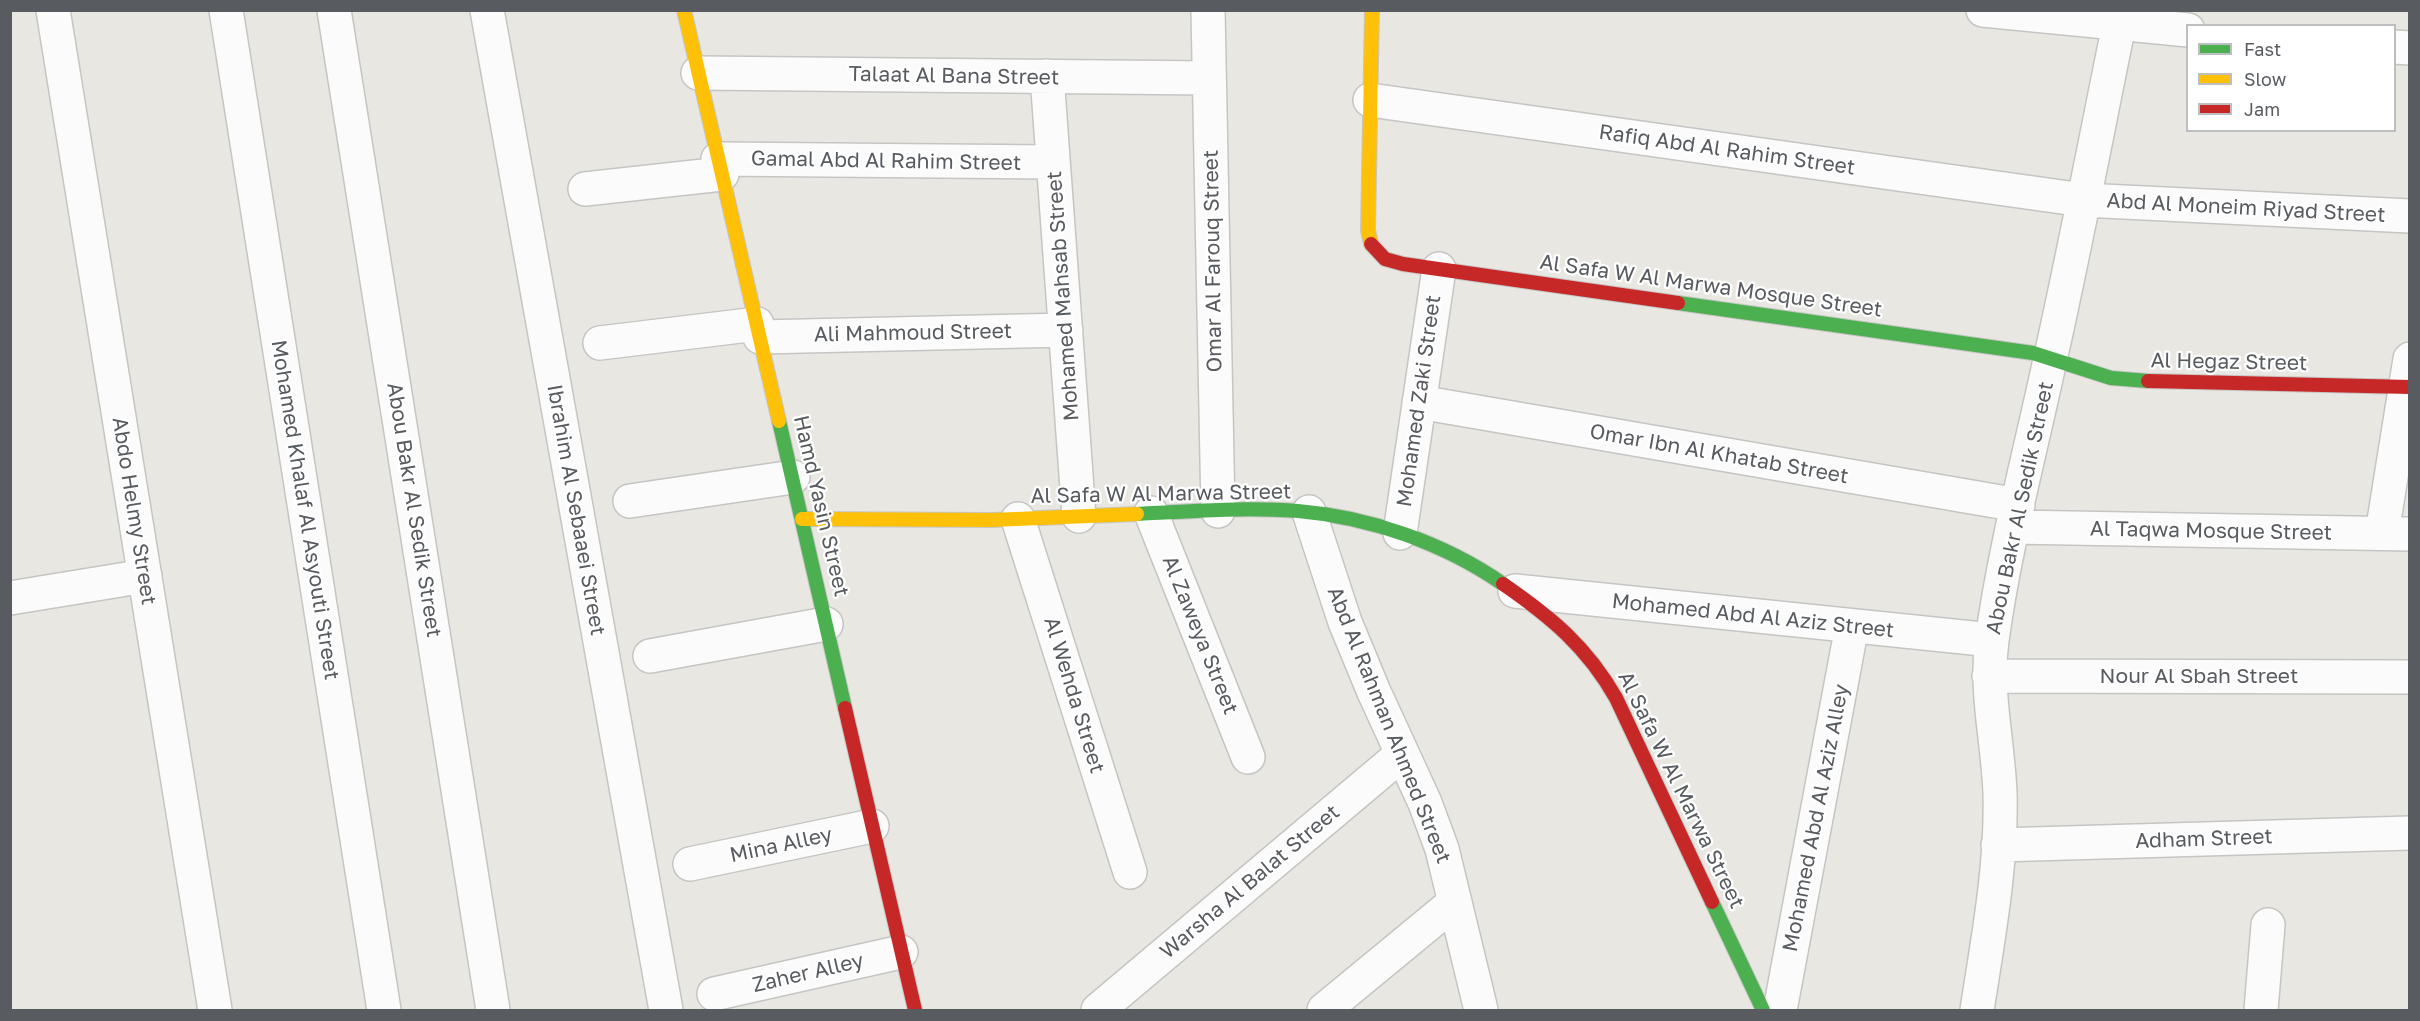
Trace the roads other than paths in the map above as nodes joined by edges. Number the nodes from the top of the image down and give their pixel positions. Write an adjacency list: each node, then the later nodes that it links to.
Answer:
1 (53, 10): 38 (street, Abdo Helmy Street)
2 (226, 10): 60 (street, Mohamed Khalaf Al Asyouti Street)
3 (334, 10): 61 (street, Abou Bakr Al Sedik Street)
4 (487, 10): 62 (street, Ibrahim Al Sebaaei Street)
5 (684, 10): 11 (street, Hamd Yasin Street)
6 (1208, 10): 13 (street, Omar Al Farouq Street)
7 (1372, 10): 14 (street)
8 (1983, 10): 9 (street)
9 (2121, 18): 10 (street); 18 (street, Abou Bakr Al Sedik Street)
10 (2186, 30)
11 (698, 73): 12 (street, Talaat Al Bana Street); 16 (street, Hamd Yasin Street)
12 (1047, 76): 13 (street, Talaat Al Bana Street); 15 (street, Mohamed Mahsab Street)
13 (1209, 78): 29 (street, Omar Al Farouq Street)
14 (1371, 100): 18 (street, Rafiq Abd Al Rahim Street); 20 (street, Al Safa W Al Marwa Mosque Street)
15 (1053, 162): 16 (street, Gamal Abd Al Rahim Street); 21 (street, Mohamed Mahsab Street)
16 (720, 167): 17 (street, Gamal Abd Al Rahim Street); 22 (street, Hamd Yasin Street)
17 (585, 189)
18 (2083, 200): 19 (street, Abd Al Moneim Riyad Street); 24 (street, Abou Bakr Al Sedik Street)
19 (2409, 216)
20 (1438, 269): 24 (street, Al Safa W Al Marwa Mosque Street); 26 (street, Mohamed Zaki Street)
21 (1066, 330): 22 (street, Ali Mahmoud Street); 32 (street, Mohamed Mahsab Street)
22 (758, 331): 23 (street, Ali Mahmoud Street); 27 (street, Hamd Yasin Street)
23 (600, 343)
24 (2051, 358): 25 (street, Al Hegaz Street); 33 (street, Abou Bakr Al Sedik Street)
25 (2408, 378): 37 (street)
26 (1419, 402): 33 (street, Omar Ibn Al Khatab Street); 36 (street, Mohamed Zaki Street)
27 (793, 477): 28 (street); 34 (street, Hamd Yasin Street)
28 (630, 501)
29 (1218, 510): 30 (street, Al Safa W Al Marwa Street); 31 (street, Al Safa W Al Marwa Street)
30 (1309, 512): 36 (street, Al Safa W Al Marwa Street); 47 (street, Abd Al Rahman Ahmed Street)
31 (1151, 513): 32 (street, Al Safa W Al Marwa Street); 48 (street, Al Zaweya Street)
32 (1079, 516): 35 (street, Al Safa W Al Marwa Street)
33 (2016, 516): 37 (street, Al Taqwa Mosque Street); 43 (street, Abou Bakr Al Sedik Street)
34 (802, 519): 35 (street, Al Safa W Al Marwa Street); 41 (street, Hamd Yasin Street)
35 (1018, 519): 53 (street, Al Wehda Street)
36 (1400, 533): 39 (street, Al Safa W Al Marwa Street)
37 (2396, 534)
38 (145, 576): 40 (street); 59 (street, Abdo Helmy Street)
39 (1515, 591): 42 (street, Mohamed Abd Al Aziz Street); 58 (street, Al Safa W Al Marwa Street)
40 (10, 597)
41 (826, 624): 44 (street); 49 (street, Hamd Yasin Street)
42 (1852, 626): 43 (street, Mohamed Abd Al Aziz Street); 58 (street, Mohamed Abd Al Aziz Alley)
43 (1992, 640): 45 (street, Abou Bakr Al Sedik Street)
44 (650, 656)
45 (1989, 676): 46 (street, Nour Al Sbah Street); 51 (street, Abou Bakr Al Sedik Street)
46 (2409, 677)
47 (1402, 754): 54 (street, Abd Al Rahman Ahmed Street); 64 (street, Warsha Al Balat Street)
48 (1248, 757)
49 (872, 826): 52 (street, Mina Alley); 56 (street, Hamd Yasin Street)
50 (2409, 833): 51 (street, Adham Street)
51 (1998, 845): 67 (street, Abou Bakr Al Sedik Street)
52 (690, 864)
53 (1130, 872)
54 (1455, 902): 65 (street); 66 (street, Abd Al Rahman Ahmed Street)
55 (2268, 925): 68 (street)
56 (901, 952): 57 (street, Zaher Alley); 63 (street, Hamd Yasin Street)
57 (714, 994)
58 (1764, 1009)
59 (215, 1011)
60 (384, 1011)
61 (494, 1011)
62 (666, 1011)
63 (915, 1011)
64 (1098, 1011)
65 (1324, 1011)
66 (1481, 1011)
67 (1977, 1011)
68 (2260, 1011)

